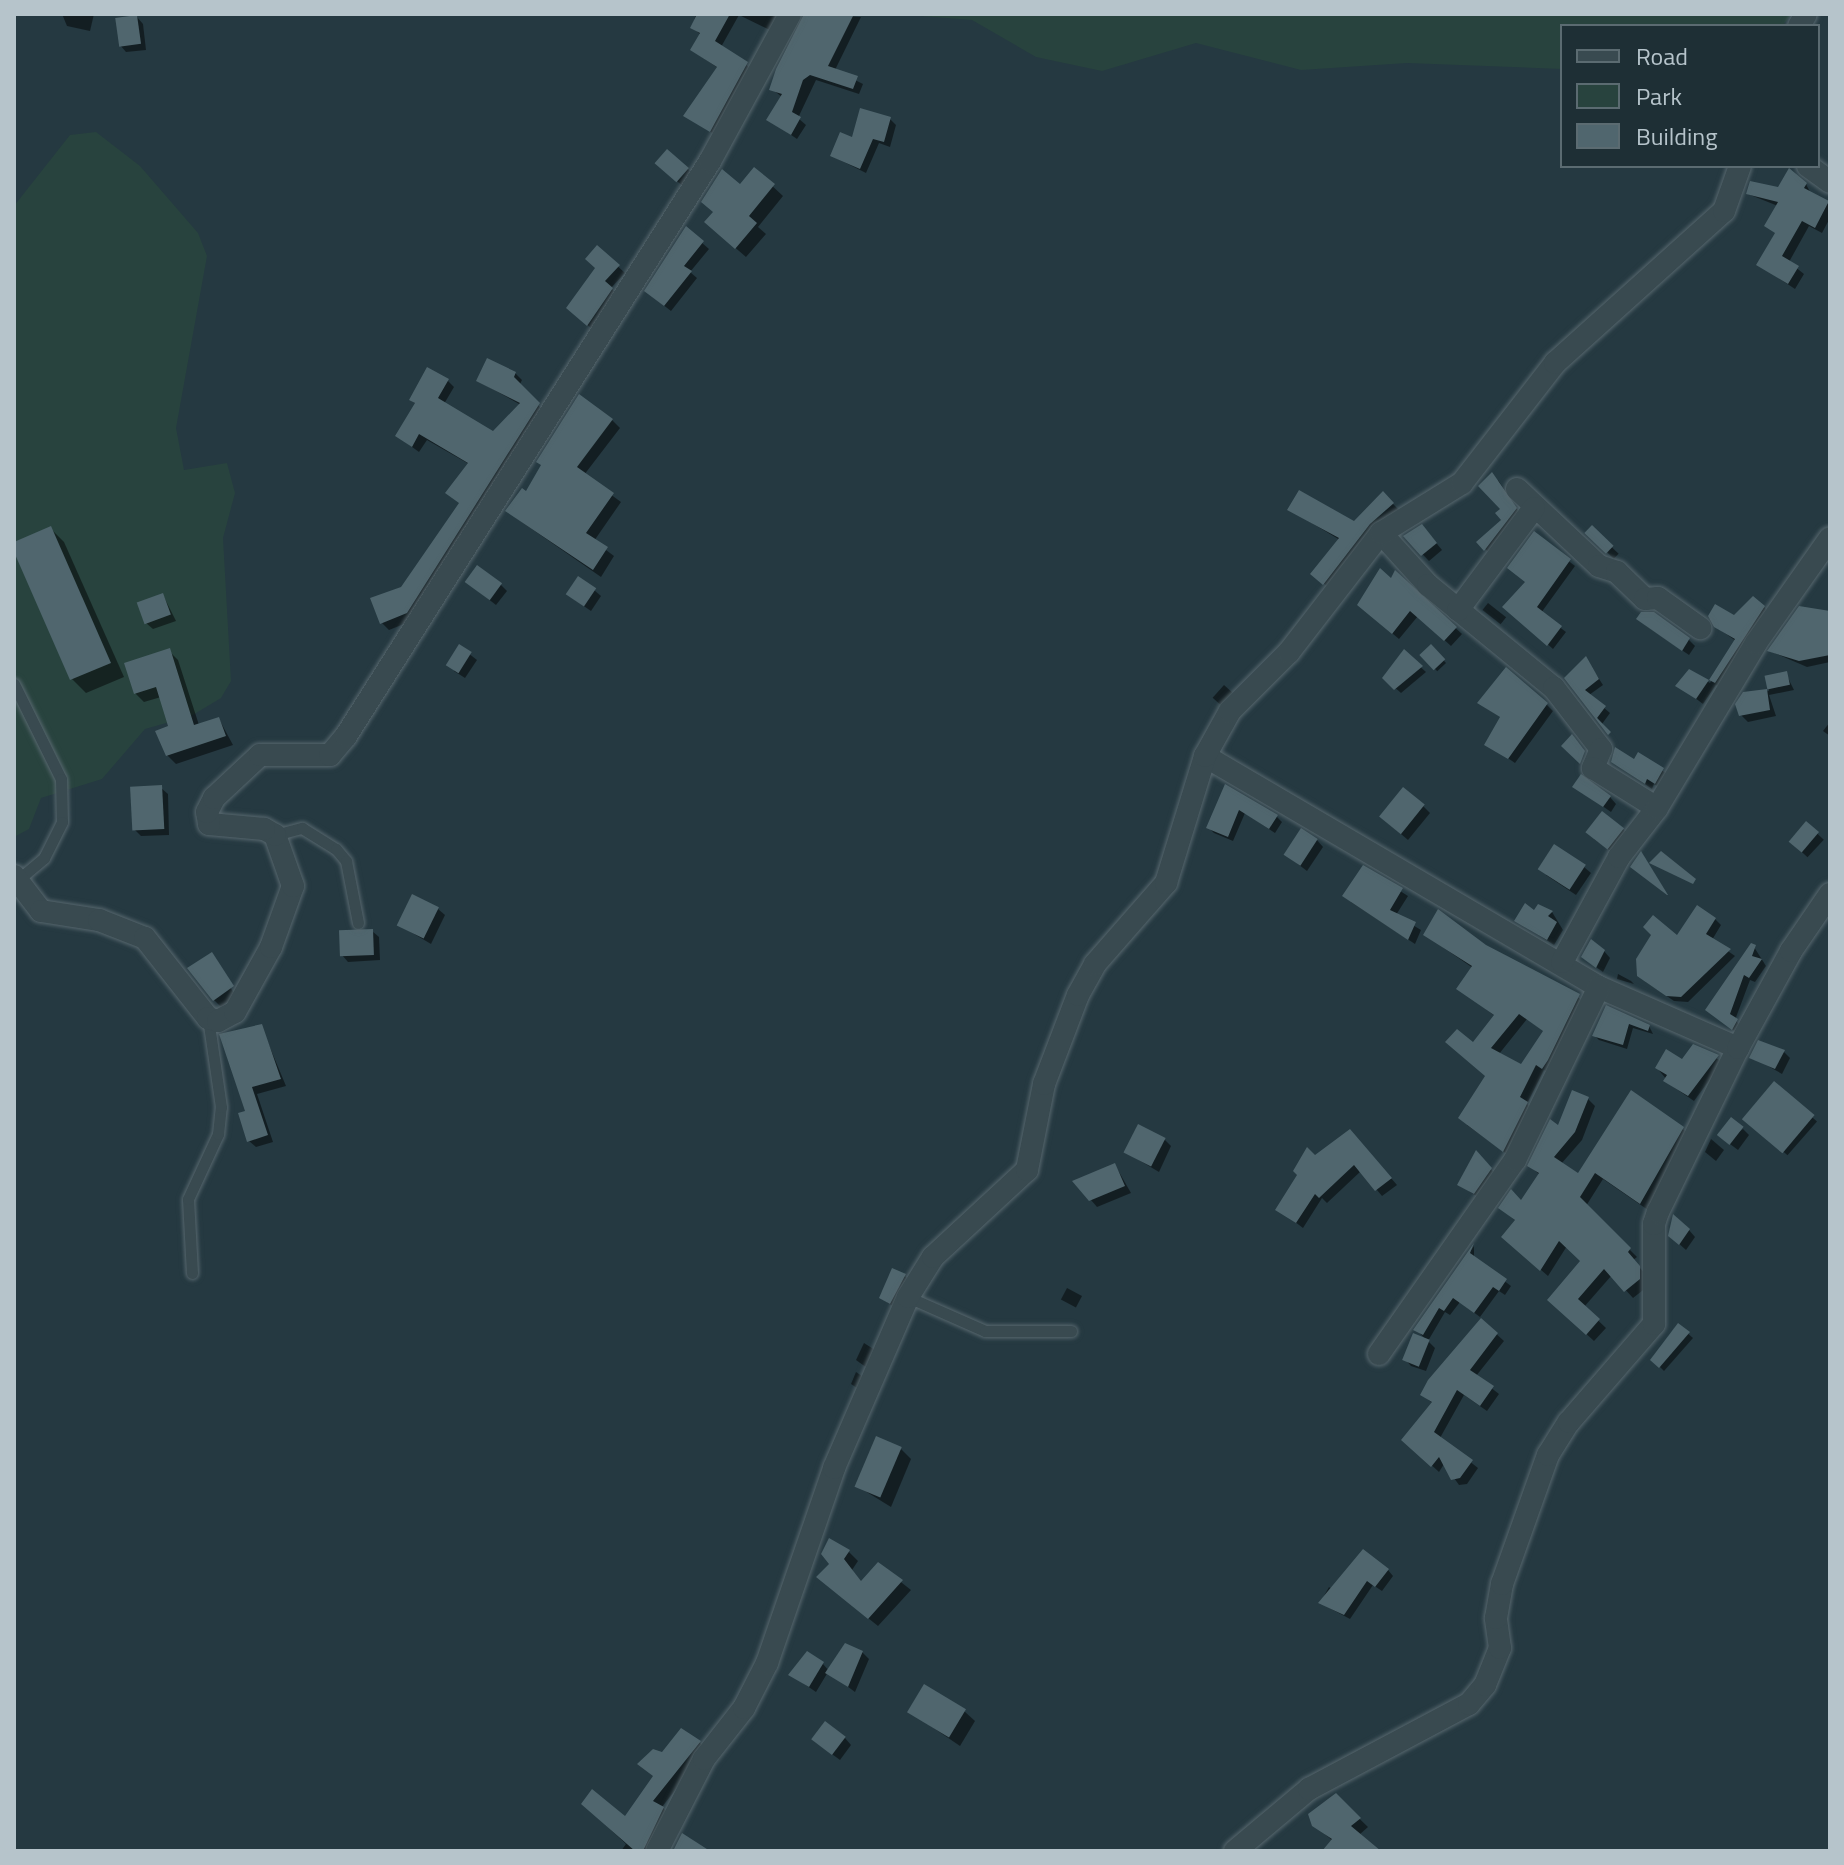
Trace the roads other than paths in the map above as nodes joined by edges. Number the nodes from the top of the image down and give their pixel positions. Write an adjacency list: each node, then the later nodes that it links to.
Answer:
1 (790, 14): 14 (street)
2 (1739, 168): 7 (street)
3 (1811, 168): 4 (street)
4 (1830, 182)
5 (1517, 489): 6 (street)
6 (1534, 508): 9 (street); 10 (street)
7 (1381, 533): 9 (street); 12 (street)
8 (1830, 538): 13 (street)
9 (1458, 610): 13 (street)
10 (1700, 628)
11 (14, 684): 15 (lane)
12 (1205, 756): 18 (street); 23 (street)
13 (1657, 808): 18 (street)
14 (275, 835): 17 (lane); 20 (street)
15 (17, 878): 20 (street)
16 (1830, 894): 21 (street)
17 (358, 923)
18 (1562, 962): 19 (street)
19 (1599, 987): 21 (street); 25 (street)
20 (208, 1018): 22 (lane)
21 (1738, 1048): 27 (street)
22 (192, 1273)
23 (908, 1297): 24 (lane); 26 (street)
24 (1071, 1331)
25 (1379, 1354)
26 (657, 1851)
27 (1235, 1851)

